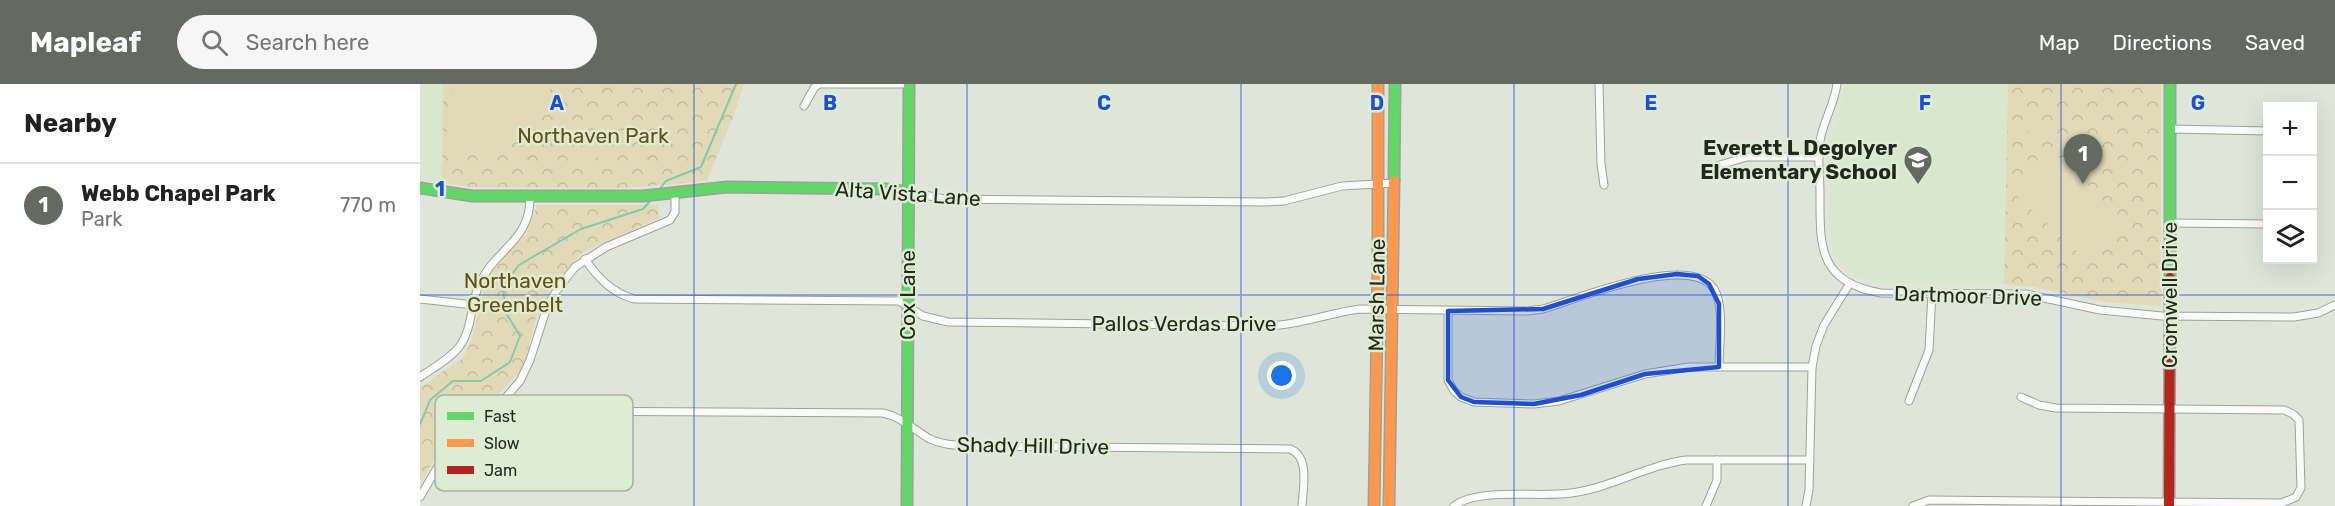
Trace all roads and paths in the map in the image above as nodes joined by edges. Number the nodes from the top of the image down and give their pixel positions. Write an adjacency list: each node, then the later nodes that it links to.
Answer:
1 (904, 84): 8 (street)
2 (909, 84): 17 (street, Cox Lane)
3 (1378, 84): 14 (street, Marsh Lane)
4 (1395, 84): 13 (street, Marsh Lane)
5 (1599, 84): 15 (street)
6 (1837, 84): 11 (street)
7 (2170, 84): 9 (street, Cromwell Drive)
8 (804, 106)
9 (2170, 129): 10 (street); 20 (street, Cromwell Drive)
10 (2263, 131)
11 (1819, 157): 12 (street); 23 (street)
12 (1713, 167)
13 (1394, 183): 14 (street, Alta Vista Lane); 30 (street, Marsh Lane)
14 (1378, 184): 17 (street, Alta Vista Lane); 29 (street, Marsh Lane)
15 (1604, 185)
16 (420, 188): 19 (street, Alta Vista Lane)
17 (909, 192): 18 (street, Alta Vista Lane); 28 (street, Cox Lane)
18 (672, 193): 19 (street, Alta Vista Lane); 22 (street)
19 (531, 196): 26 (street)
20 (2170, 223): 21 (street); 32 (street, Cromwell Drive)
21 (2263, 224)
22 (585, 259): 28 (street, Pallos Verdas Drive); 36 (street)
23 (1850, 283): 24 (street, Dartmoor Drive); 34 (street)
24 (1932, 293): 32 (street, Dartmoor Drive); 38 (street)
25 (420, 299): 26 (street)
26 (474, 305): 35 (street)
27 (2335, 305): 32 (street, Dartmoor Drive)
28 (908, 307): 29 (street, Pallos Verdas Drive); 41 (street, Cox Lane)
29 (1377, 309): 30 (street, Pallos Verdas Drive); 49 (street, Marsh Lane)
30 (1392, 309): 31 (street, Pallos Verdas Drive); 50 (street, Marsh Lane)
31 (1448, 310): 33 (street, Pallos Verdas Drive); 33 (street)
32 (2170, 316): 39 (street, Cromwell Drive)
33 (1719, 367): 34 (street)
34 (1812, 367): 43 (street)
35 (420, 377)
36 (509, 395)
37 (2021, 397): 39 (street)
38 (1909, 401)
39 (2170, 409): 46 (street, Cromwell Drive); 46 (street)
40 (633, 412): 41 (street, Shady Hill Drive)
41 (908, 424): 47 (street, Cox Lane); 48 (street, Shady Hill Drive)
42 (1717, 460): 43 (street); 51 (street); 52 (street)
43 (1810, 460): 53 (street)
44 (435, 471): 45 (street)
45 (420, 497)
46 (2169, 503): 54 (street)
47 (907, 506)
48 (1302, 506)
49 (1374, 506)
50 (1389, 506)
51 (1454, 506)
52 (1706, 506)
53 (1806, 506)
54 (1913, 506)

